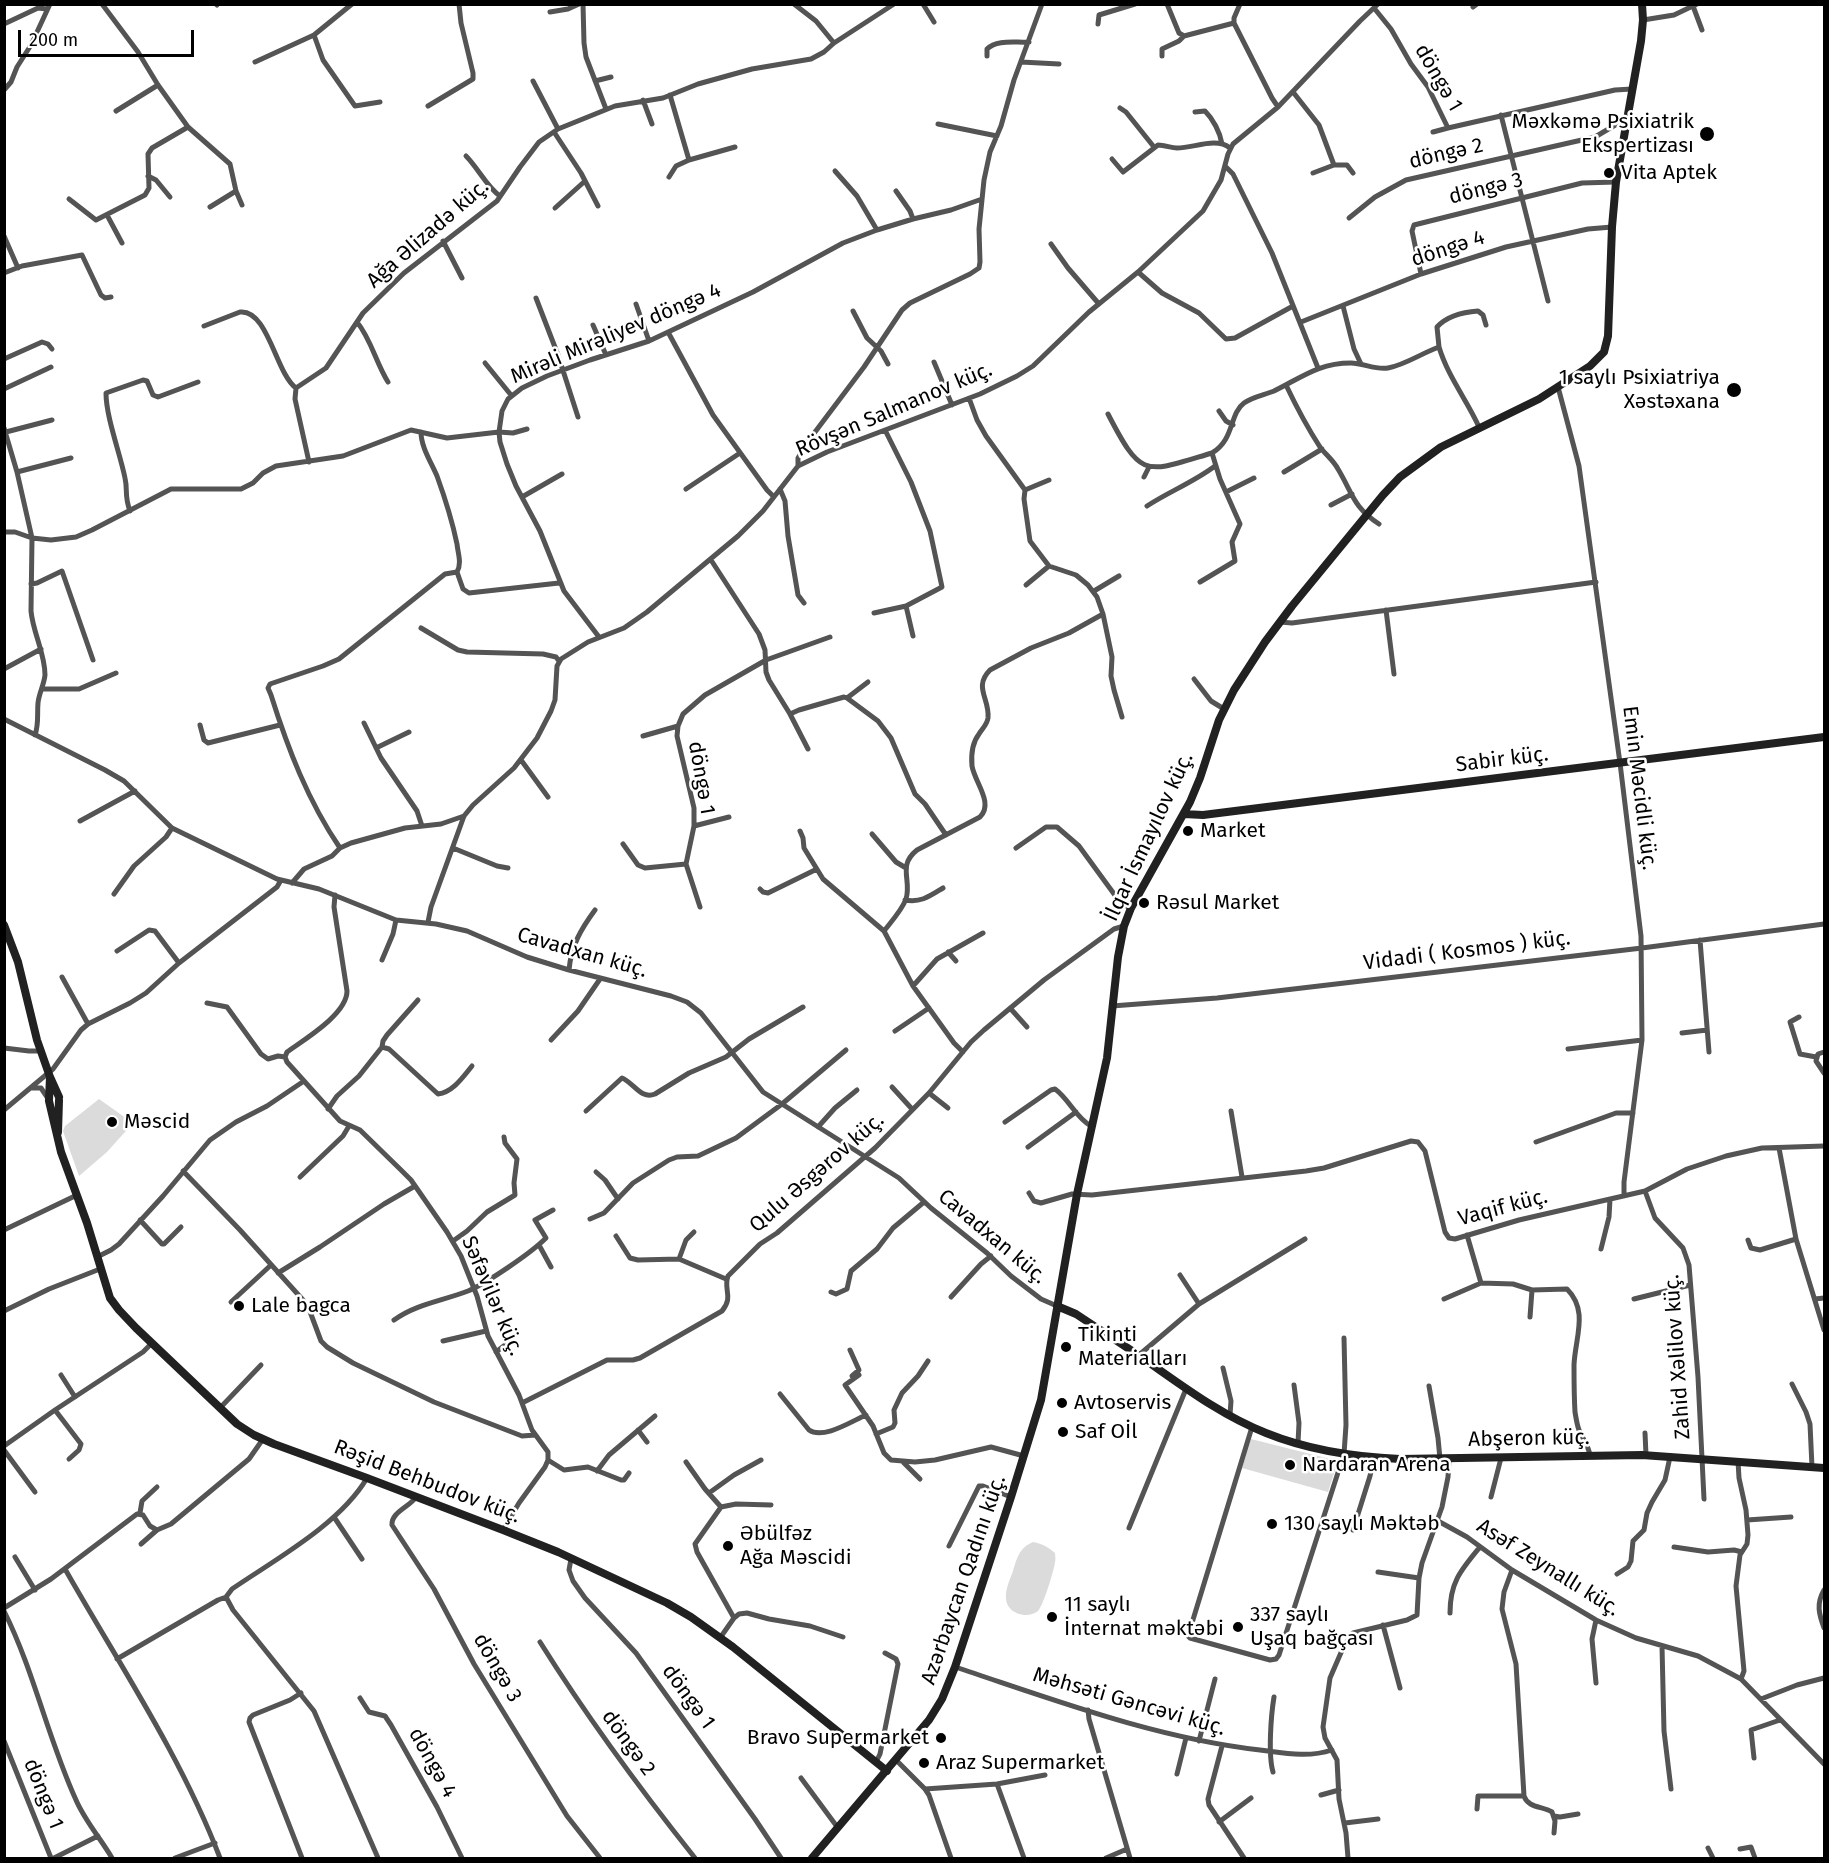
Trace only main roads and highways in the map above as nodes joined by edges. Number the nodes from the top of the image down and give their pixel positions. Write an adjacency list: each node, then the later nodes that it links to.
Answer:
1 (1642, 4): 3 (main road, İlqar İsmayılov küç.)
2 (1824, 737): 3 (main road, Sabir küç.)
3 (1185, 814): 9 (main road, İlqar İsmayılov küç.)
4 (4, 925): 5 (main road)
5 (49, 1075): 6 (main road); 7 (main road)
6 (59, 1099): 7 (main road); 8 (main road)
7 (49, 1100): 8 (main road)
8 (58, 1139): 11 (main road, Rəşid Behbudov küç.)
9 (1057, 1306): 10 (main road, Abşeron küç.); 11 (main road, Azərbaycan Qadını küç.)
10 (1824, 1468)
11 (887, 1771): 12 (main road, Azərbaycan Qadını küç.)
12 (812, 1858)

